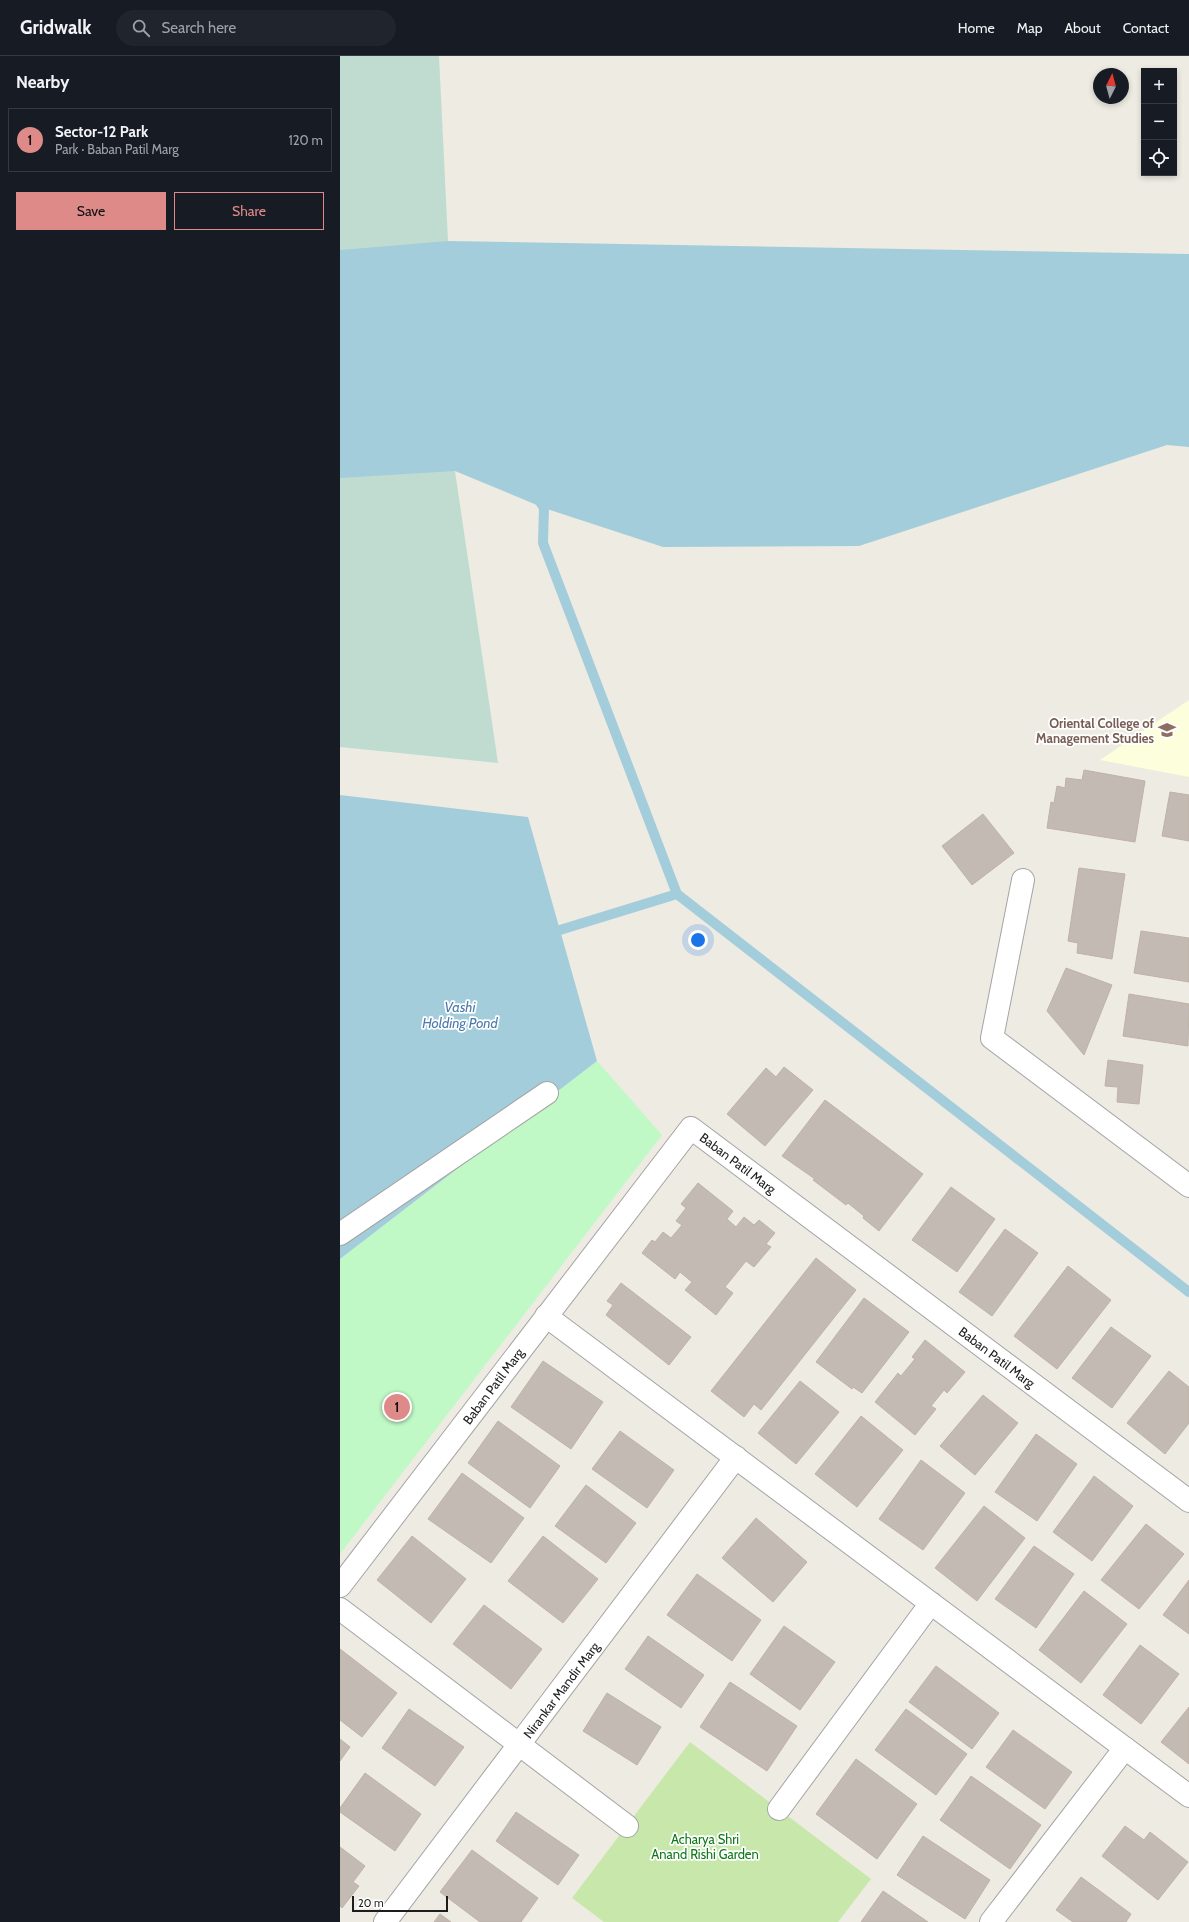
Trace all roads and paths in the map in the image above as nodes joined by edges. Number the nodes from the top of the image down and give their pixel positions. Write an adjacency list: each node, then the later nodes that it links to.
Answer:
1 (1023, 880): 3 (street)
2 (547, 1093): 4 (street)
3 (1189, 1186)
4 (340, 1234)
5 (546, 1316): 6 (street); 7 (street, Baban Patil Marg); 8 (street, Baban Patil Marg)
6 (736, 1457): 9 (street); 11 (street, Nirankar Mandir Marg)
7 (1189, 1501)
8 (340, 1586)
9 (931, 1603): 12 (street); 14 (street)
10 (340, 1609): 11 (street)
11 (519, 1745): 15 (street); 16 (street, Nirankar Mandir Marg)
12 (1125, 1748): 13 (street); 17 (street)
13 (1189, 1796)
14 (779, 1809)
15 (627, 1826)
16 (385, 1922)
17 (991, 1922)

